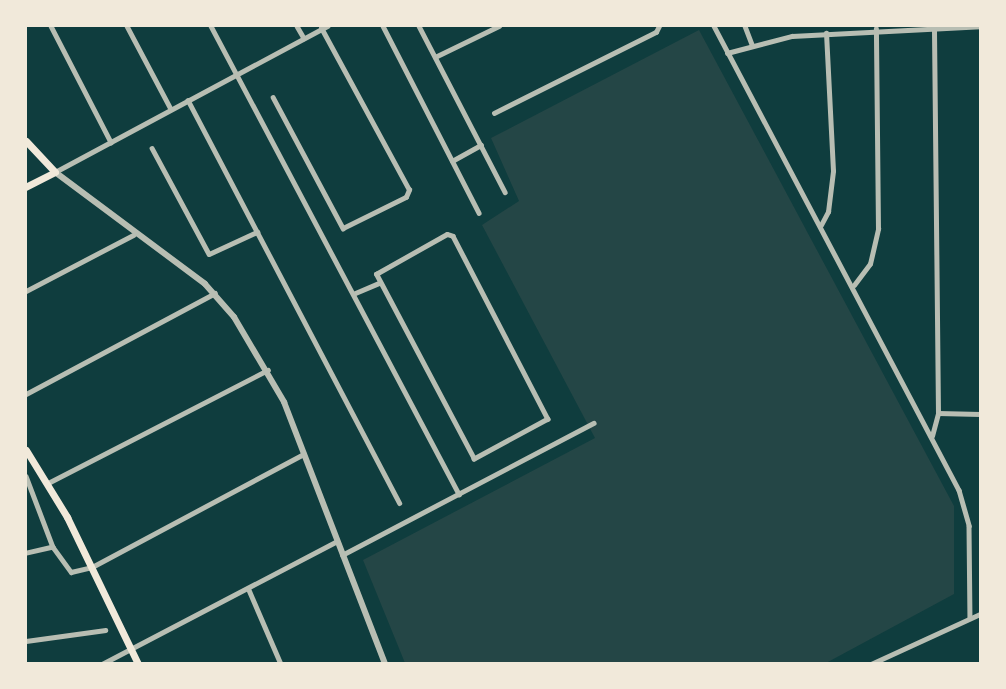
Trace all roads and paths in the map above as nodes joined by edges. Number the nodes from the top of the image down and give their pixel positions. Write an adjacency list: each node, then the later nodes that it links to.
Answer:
1 (51, 26): 27 (street)
2 (127, 26): 24 (street)
3 (211, 26): 21 (street)
4 (297, 26): 17 (street)
5 (383, 26): 30 (street)
6 (419, 26): 20 (street)
7 (499, 26): 20 (street)
8 (659, 26): 25 (street)
9 (714, 26): 19 (street)
10 (745, 26): 18 (street)
11 (980, 26): 14 (street)
12 (324, 27): 17 (street); 22 (street)
13 (897, 27): 14 (street); 15 (street)
14 (933, 27): 47 (street)
15 (876, 29): 16 (street); 39 (street)
16 (826, 33): 18 (street); 35 (street)
17 (304, 38): 21 (street)
18 (752, 44): 19 (street)
19 (727, 53): 35 (street)
20 (435, 57): 28 (street)
21 (237, 74): 23 (street); 42 (street)
22 (273, 97)
23 (188, 100): 24 (street); 36 (street)
24 (171, 110): 27 (street)
25 (494, 113)
26 (26, 141): 31 (main road)
27 (111, 142): 31 (street)
28 (481, 146): 30 (street); 33 (street)
29 (152, 148): 36 (street)
30 (452, 161): 34 (street)
31 (55, 172): 32 (main road); 37 (street)
32 (26, 187)
33 (505, 192)
34 (478, 213)
35 (821, 225): 39 (street)
36 (257, 232): 56 (street)
37 (133, 235): 40 (street); 41 (street)
38 (379, 282): 38 (street); 42 (street)
39 (854, 285): 50 (street)
40 (26, 291)
41 (215, 293): 45 (street); 46 (street)
42 (353, 294): 44 (street)
43 (370, 310): 44 (street)
44 (363, 313): 55 (street)
45 (268, 370): 52 (street); 54 (street)
46 (26, 394)
47 (938, 413): 48 (street); 50 (street)
48 (981, 414)
49 (593, 423): 55 (street)
50 (932, 436): 64 (street)
51 (26, 450): 54 (main road)
52 (304, 454): 57 (street); 61 (street)
53 (26, 476): 58 (street)
54 (48, 483): 61 (main road)
55 (459, 495): 60 (street)
56 (400, 503)
57 (337, 541): 60 (street); 62 (street)
58 (53, 547): 59 (street); 61 (street)
59 (26, 554)
60 (342, 555): 71 (street)
61 (92, 567): 67 (main road)
62 (249, 590): 67 (street); 70 (street)
63 (981, 614): 64 (street)
64 (970, 617): 72 (street)
65 (105, 630): 66 (street)
66 (26, 641)
67 (133, 652): 68 (street); 69 (main road)
68 (102, 663)
69 (138, 663)
70 (281, 663)
71 (385, 663)
72 (871, 663)

